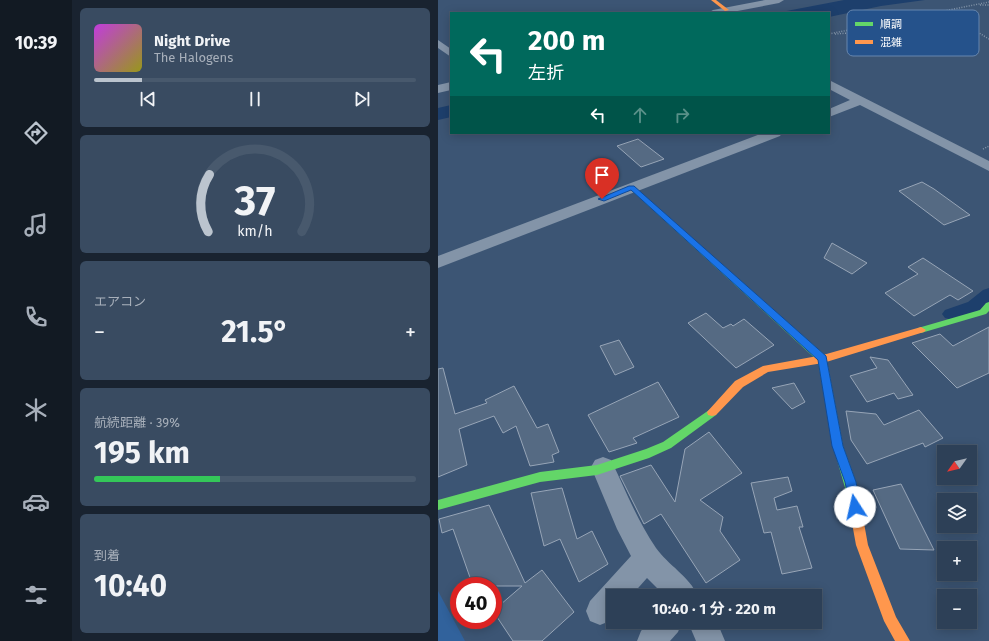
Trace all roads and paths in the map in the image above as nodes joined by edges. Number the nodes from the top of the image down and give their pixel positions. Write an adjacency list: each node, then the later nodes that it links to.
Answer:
1 (713, 0): 5 (street)
2 (779, 0): 5 (street)
3 (989, 4): 4 (path)
4 (949, 10)
5 (731, 12)
6 (847, 30): 9 (path)
7 (847, 33): 10 (path)
8 (979, 33): 11 (path)
9 (830, 34)
10 (830, 34)
11 (989, 39)
12 (438, 43): 13 (street)
13 (450, 53)
14 (830, 84): 17 (street)
15 (450, 86): 16 (street)
16 (438, 89)
17 (861, 100): 18 (street); 20 (street)
18 (830, 112)
19 (772, 134): 21 (street)
20 (989, 167)
21 (632, 188): 22 (street); 24 (street)
22 (438, 262)
23 (989, 305): 24 (street)
24 (823, 358): 25 (street); 34 (street)
25 (603, 467): 26 (street); 27 (street)
26 (438, 505)
27 (646, 558): 28 (street); 29 (street)
28 (677, 589)
29 (600, 610)
30 (662, 629): 32 (street)
31 (705, 629): 33 (street)
32 (651, 641)
33 (711, 641)
34 (903, 641)

